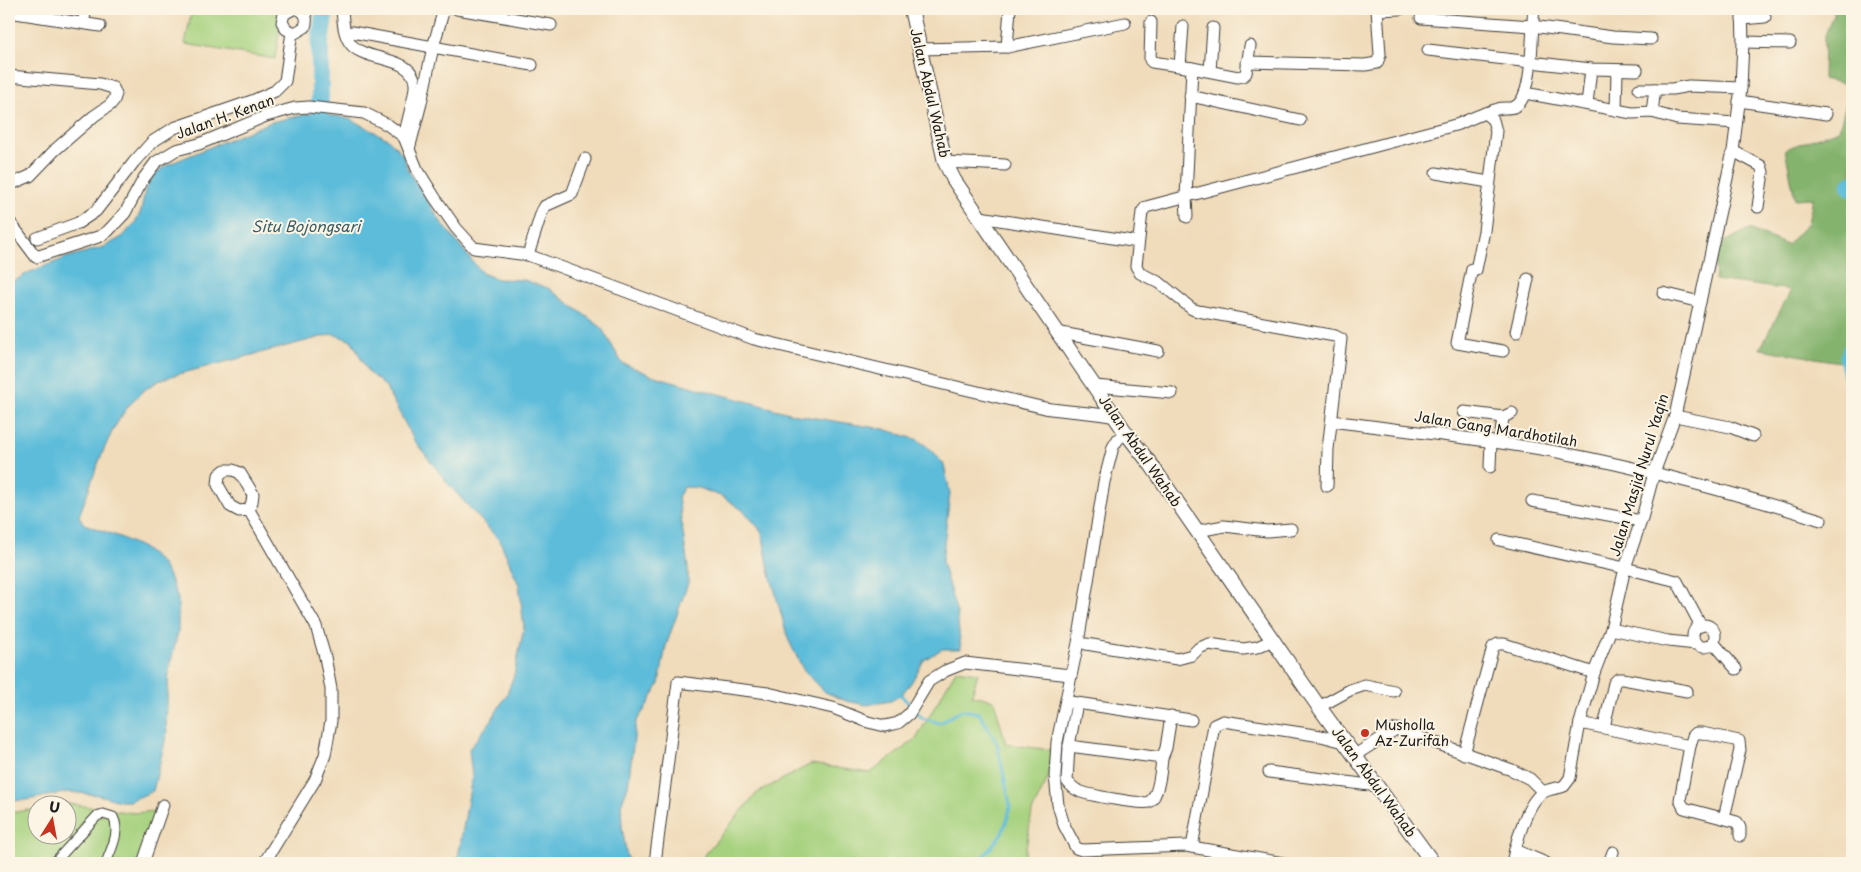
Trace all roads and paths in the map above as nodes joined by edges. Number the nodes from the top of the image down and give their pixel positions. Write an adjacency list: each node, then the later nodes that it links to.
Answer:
1 (86, 9): 17 (street)
2 (293, 9): 24 (street)
3 (298, 9): 24 (street)
4 (342, 9): 57 (street)
5 (444, 9): 30 (street)
6 (457, 9): 19 (street)
7 (911, 9): 32 (street, Jalan Abdul Wahab)
8 (1010, 9): 31 (street)
9 (1377, 9): 10 (street); 34 (street)
10 (1400, 9)
11 (1534, 9): 22 (street)
12 (9, 12): 17 (street)
13 (1742, 14): 14 (street); 27 (street, Jalan Masjid Nurul Yaqin)
14 (1765, 17)
15 (1421, 18): 22 (street)
16 (1151, 22): 37 (street)
17 (83, 23): 20 (street)
18 (1125, 23): 31 (street)
19 (550, 25)
20 (100, 26)
21 (1183, 26): 37 (street)
22 (1532, 26): 26 (street); 35 (street)
23 (1212, 28): 41 (street)
24 (292, 32): 71 (street)
25 (352, 32): 30 (street)
26 (1651, 39)
27 (1743, 42): 28 (street); 44 (street, Jalan Masjid Nurul Yaqin)
28 (1790, 43)
29 (1250, 46): 34 (street)
30 (433, 47): 36 (street); 58 (street)
31 (1007, 47): 32 (street)
32 (920, 49): 61 (street, Jalan Abdul Wahab)
33 (1428, 50): 35 (street)
34 (1247, 62): 41 (street)
35 (1531, 63): 39 (street); 47 (street)
36 (532, 65)
37 (1180, 66): 38 (street)
38 (1192, 68): 41 (street); 48 (street)
39 (1591, 69): 42 (street); 50 (street)
40 (1637, 70): 42 (street)
41 (1210, 71)
42 (1617, 71): 51 (street)
43 (9, 76): 65 (street)
44 (1741, 88): 46 (street); 49 (street, Jalan Masjid Nurul Yaqin)
45 (1639, 89): 46 (street)
46 (1655, 89): 52 (street)
47 (1525, 93): 50 (street); 53 (street)
48 (1190, 96): 55 (street); 66 (street)
49 (1739, 101): 54 (street); 56 (street, Jalan Masjid Nurul Yaqin)
50 (1587, 104): 51 (street)
51 (1616, 110): 52 (street)
52 (1652, 112): 56 (street)
53 (1485, 113): 64 (street); 66 (street)
54 (1826, 114)
55 (1300, 120)
56 (1736, 123): 59 (street, Jalan Masjid Nurul Yaqin)
57 (404, 137): 58 (street); 70 (street, Jalan H. Kenan)
58 (409, 150): 73 (street)
59 (1733, 151): 67 (street); 76 (street, Jalan Masjid Nurul Yaqin)
60 (585, 159): 73 (street)
61 (945, 162): 62 (street); 68 (street, Jalan Abdul Wahab)
62 (1005, 165)
63 (1436, 173): 64 (street)
64 (1490, 182): 80 (street)
65 (9, 185)
66 (1186, 197): 69 (street); 72 (street)
67 (1758, 207)
68 (980, 217): 72 (street); 77 (street, Jalan Abdul Wahab)
69 (1187, 217)
70 (9, 221)
71 (37, 238)
72 (1138, 242): 86 (street)
73 (528, 256): 85 (street)
74 (1528, 279): 78 (street)
75 (1663, 293): 76 (street)
76 (1700, 302): 84 (street, Jalan Masjid Nurul Yaqin)
77 (1056, 332): 79 (street); 81 (street, Jalan Abdul Wahab)
78 (1516, 332)
79 (1158, 351)
80 (1503, 351)
81 (1095, 386): 82 (street); 85 (street, Jalan Abdul Wahab)
82 (1172, 393)
83 (1464, 412): 89 (street)
84 (1675, 416): 88 (street); 91 (street, Jalan Masjid Nurul Yaqin)
85 (1115, 417): 87 (street, Jalan Abdul Wahab)
86 (1332, 421): 89 (street, Jalan Gang Mardhotilah); 92 (street)
87 (1126, 433): 98 (street, Jalan Abdul Wahab); 109 (street)
88 (1753, 436)
89 (1495, 442): 90 (street); 91 (street, Jalan Gang Mardhotilah)
90 (1490, 467)
91 (1654, 473): 95 (street, Jalan Gang Mardhotilah); 96 (street, Jalan Masjid Nurul Yaqin)
92 (1327, 486)
93 (1532, 501): 96 (street)
94 (249, 510): 136 (street)
95 (1821, 520)
96 (1641, 521): 100 (street, Jalan Masjid Nurul Yaqin)
97 (1291, 529): 98 (street)
98 (1198, 531): 103 (street, Jalan Abdul Wahab)
99 (1499, 540): 100 (street)
100 (1625, 568): 101 (street); 102 (street, Jalan Masjid Nurul Yaqin)
101 (1701, 626): 104 (street); 106 (street)
102 (1611, 629): 106 (street); 108 (street, Jalan Masjid Nurul Yaqin)
103 (1273, 640): 105 (street); 113 (street, Jalan Abdul Wahab)
104 (1713, 642): 106 (street); 107 (street)
105 (1086, 644)
106 (1696, 644)
107 (1736, 669)
108 (1594, 673): 116 (street, Jalan Masjid Nurul Yaqin); 121 (street)
109 (1070, 675): 112 (street); 137 (street)
110 (1394, 691): 113 (street)
111 (1688, 692): 117 (street)
112 (1072, 702): 114 (street); 119 (street); 130 (street)
113 (1319, 707): 118 (street, Jalan Abdul Wahab)
114 (1171, 716): 115 (street); 123 (street)
115 (1190, 720)
116 (1580, 723): 117 (street); 126 (street, Jalan Masjid Nurul Yaqin)
117 (1604, 727): 120 (street)
118 (1344, 742): 122 (street, Jalan Abdul Wahab); 130 (street)
119 (1069, 746): 123 (street); 123 (street)
120 (1690, 746): 128 (street); 128 (street)
121 (1464, 754): 122 (street); 126 (street)
122 (1356, 755): 125 (street, Jalan Abdul Wahab)
123 (1162, 758)
124 (1269, 772): 125 (street)
125 (1377, 786): 139 (street, Jalan Abdul Wahab)
126 (1543, 792): 131 (street)
127 (163, 805): 135 (street)
128 (1724, 818): 129 (street)
129 (1740, 836)
130 (1192, 847): 138 (street)
131 (1515, 850): 140 (street); 141 (street)
132 (1613, 852): 142 (street)
133 (54, 863): 134 (street)
134 (106, 863)
135 (143, 863)
136 (264, 863)
137 (655, 863)
138 (1283, 863)
139 (1433, 863)
140 (1512, 863)
141 (1546, 863)
142 (1609, 863)

